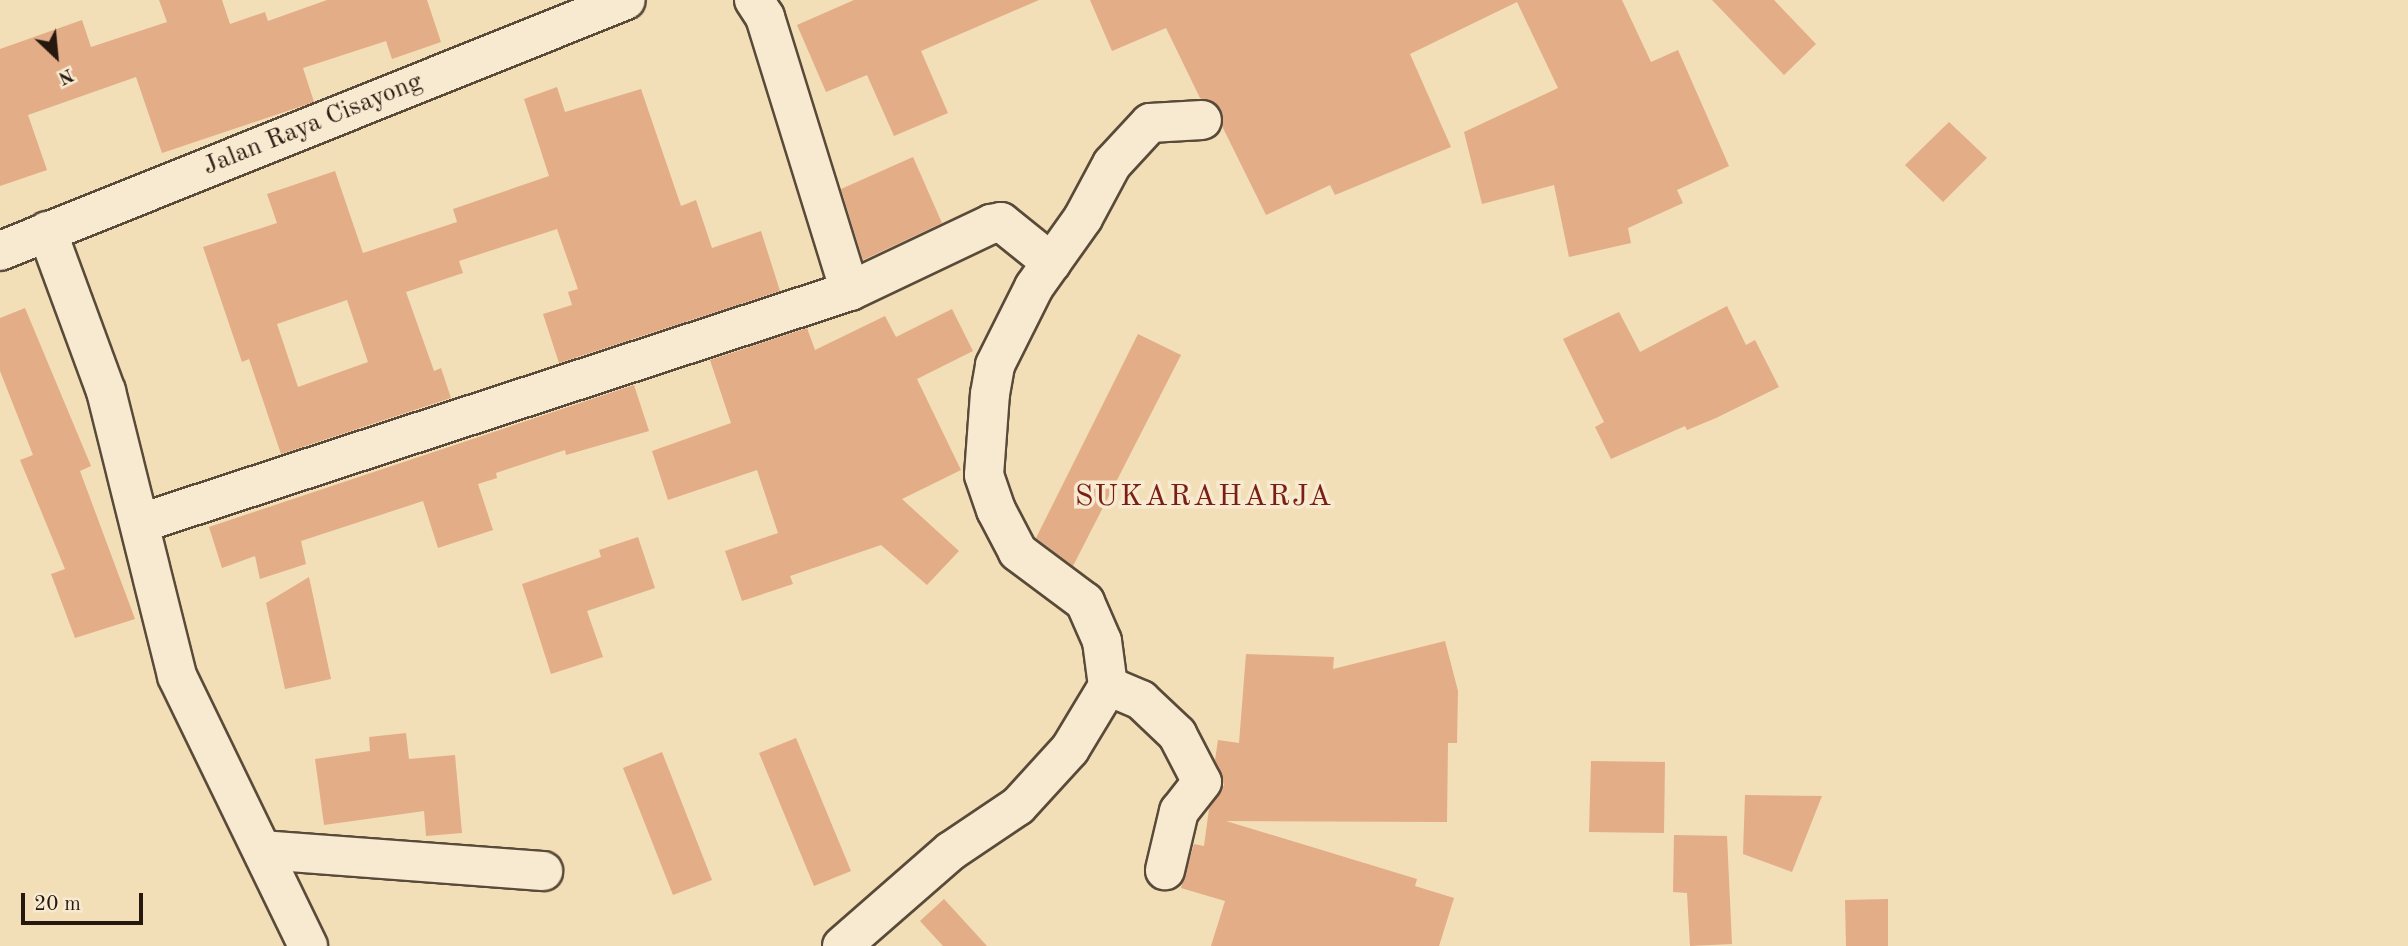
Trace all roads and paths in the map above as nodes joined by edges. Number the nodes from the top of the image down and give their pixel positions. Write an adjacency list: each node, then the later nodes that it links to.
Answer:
1 (626, 0): 4 (street, Jalan Raya Cisayong)
2 (754, 0): 7 (street)
3 (1202, 120): 6 (street)
4 (47, 231): 5 (street, Jalan Raya Cisayong); 8 (street)
5 (0, 251)
6 (1052, 263): 7 (street); 9 (street)
7 (850, 291): 8 (street)
8 (141, 523): 10 (street)
9 (1108, 687): 11 (street); 14 (street)
10 (263, 850): 12 (street); 13 (street)
11 (1165, 870)
12 (544, 871)
13 (308, 946)
14 (842, 946)

